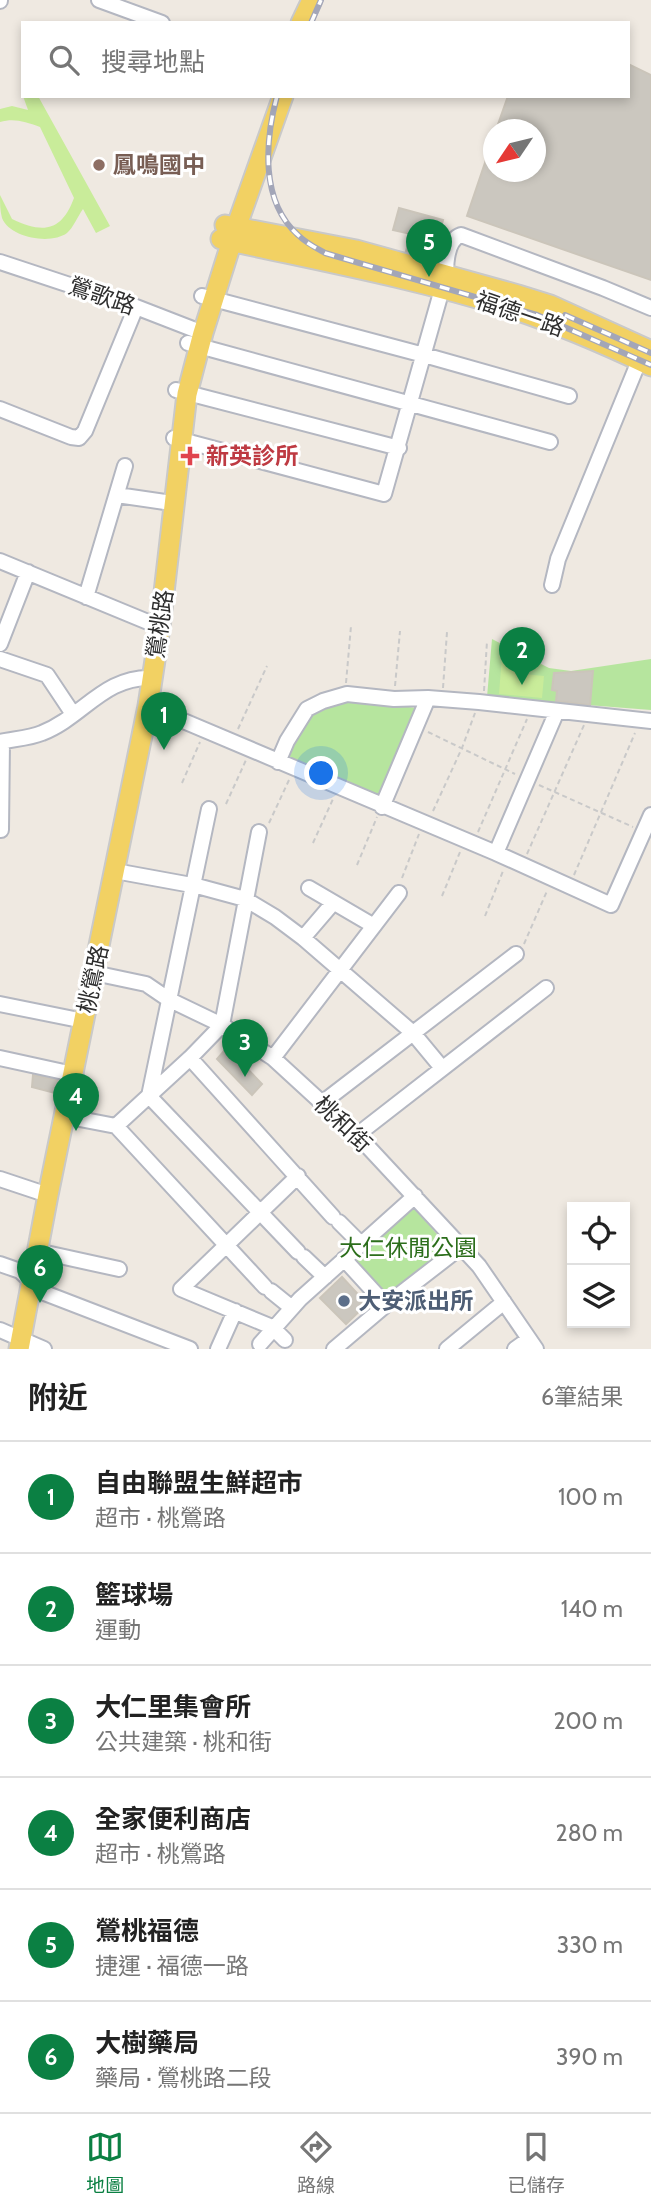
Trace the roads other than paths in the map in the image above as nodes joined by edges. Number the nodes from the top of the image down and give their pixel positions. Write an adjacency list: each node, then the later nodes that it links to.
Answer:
1 (99, 0): 4 (street)
2 (312, 0): 6 (main road)
3 (323, 0): 7 (main road)
4 (139, 6): 5 (street)
5 (159, 21)
6 (302, 21)
7 (315, 21)
8 (269, 98): 10 (main road, 鶯桃路)
9 (282, 98): 10 (main road, 鶯桃路)
10 (228, 233): 12 (main road, 福德一路); 13 (main road, 鶯桃路)
11 (0, 262): 14 (street, 鶯歌路)
12 (444, 282): 15 (street); 17 (street); 18 (main road, 福德一路)
13 (208, 298): 16 (main road, 鶯桃路); 17 (street)
14 (136, 307): 16 (street, 鶯歌路); 22 (street)
15 (651, 308)
16 (196, 337): 19 (main road, 鶯桃路); 21 (street, 鶯歌路)
17 (424, 355): 20 (street); 21 (street)
18 (647, 359): 31 (street)
19 (182, 392): 23 (main road, 鶯桃路); 25 (street)
20 (569, 396)
21 (411, 403): 24 (street, 鶯歌路); 25 (street)
22 (0, 409)
23 (177, 439): 25 (street); 28 (main road, 鶯桃路); 33 (main road, 鶯桃路)
24 (550, 442)
25 (399, 448)
26 (125, 466): 27 (street)
27 (117, 495): 28 (street); 32 (street)
28 (166, 502): 33 (main road, 鶯桃路)
29 (0, 561): 30 (street)
30 (28, 572): 32 (street); 34 (street)
31 (552, 585)
32 (86, 597): 33 (street)
33 (156, 625): 36 (main road, 鶯桃路)
34 (0, 644)
35 (0, 659): 40 (street)
36 (147, 678): 38 (main road, 鶯桃路); 40 (street)
37 (435, 698): 39 (street); 43 (street); 44 (street)
38 (148, 706): 43 (street); 50 (main road, 桃鶯路)
39 (558, 711): 41 (street); 49 (street)
40 (73, 714): 42 (street)
41 (646, 720)
42 (1, 742): 48 (street)
43 (278, 762): 44 (street)
44 (382, 806): 49 (street)
45 (209, 808): 51 (street)
46 (651, 815): 49 (street)
47 (264, 828): 54 (street)
48 (1, 830)
49 (502, 856)
50 (115, 871): 51 (street); 60 (main road, 桃鶯路)
51 (192, 885): 54 (street); 62 (street)
52 (400, 886): 56 (street)
53 (309, 888): 55 (street)
54 (245, 898): 57 (street); 65 (street)
55 (333, 903): 56 (street); 57 (street)
56 (374, 926): 59 (street)
57 (303, 938): 59 (street)
58 (519, 951): 66 (street)
59 (340, 972): 66 (street); 69 (street)
60 (94, 973): 62 (street, 桃和街); 64 (main road, 桃鶯路)
61 (546, 988): 70 (street)
62 (168, 999): 65 (street, 桃和街); 72 (street)
63 (0, 1004): 64 (street)
64 (84, 1021): 71 (main road, 桃鶯路)
65 (222, 1025): 68 (street); 69 (street, 桃和街)
66 (413, 1033): 70 (street); 73 (street)
67 (0, 1058): 71 (street)
68 (190, 1058): 72 (street); 77 (street)
69 (273, 1058): 73 (street, 桃和街)
70 (442, 1069): 76 (street)
71 (73, 1074): 74 (main road, 桃鶯路)
72 (149, 1096): 75 (street); 81 (street)
73 (322, 1103): 76 (street, 桃和街)
74 (64, 1116): 75 (street); 79 (main road, 桃鶯路)
75 (116, 1126): 82 (street)
76 (357, 1135): 80 (street, 桃和街)
77 (298, 1176): 81 (street); 83 (street)
78 (0, 1179): 79 (street)
79 (48, 1195): 85 (main road, 桃鶯路)
80 (415, 1196): 83 (street); 84 (street, 桃和街)
81 (260, 1212): 82 (street); 89 (street)
82 (226, 1244): 93 (street); 94 (street)
83 (361, 1244): 86 (street)
84 (461, 1247): 91 (street, 桃和街); 92 (street)
85 (37, 1251): 88 (street); 90 (main road, 桃鶯路)
86 (344, 1259): 89 (street); 92 (street)
87 (0, 1264): 90 (street)
88 (119, 1269)
89 (325, 1277): 93 (street)
90 (32, 1281): 98 (main road, 桃鶯路); 102 (street)
91 (504, 1302): 100 (street, 桃和街); 105 (street)
92 (386, 1305): 104 (street)
93 (292, 1308): 95 (street)
94 (235, 1311): 95 (street); 103 (street)
95 (273, 1329): 97 (street); 99 (street)
96 (0, 1330): 98 (street)
97 (285, 1340)
98 (20, 1344): 101 (street)
99 (260, 1344)
100 (532, 1344): 106 (street)
101 (44, 1349)
102 (190, 1349)
103 (218, 1349)
104 (334, 1349)
105 (447, 1349)
106 (516, 1349)

